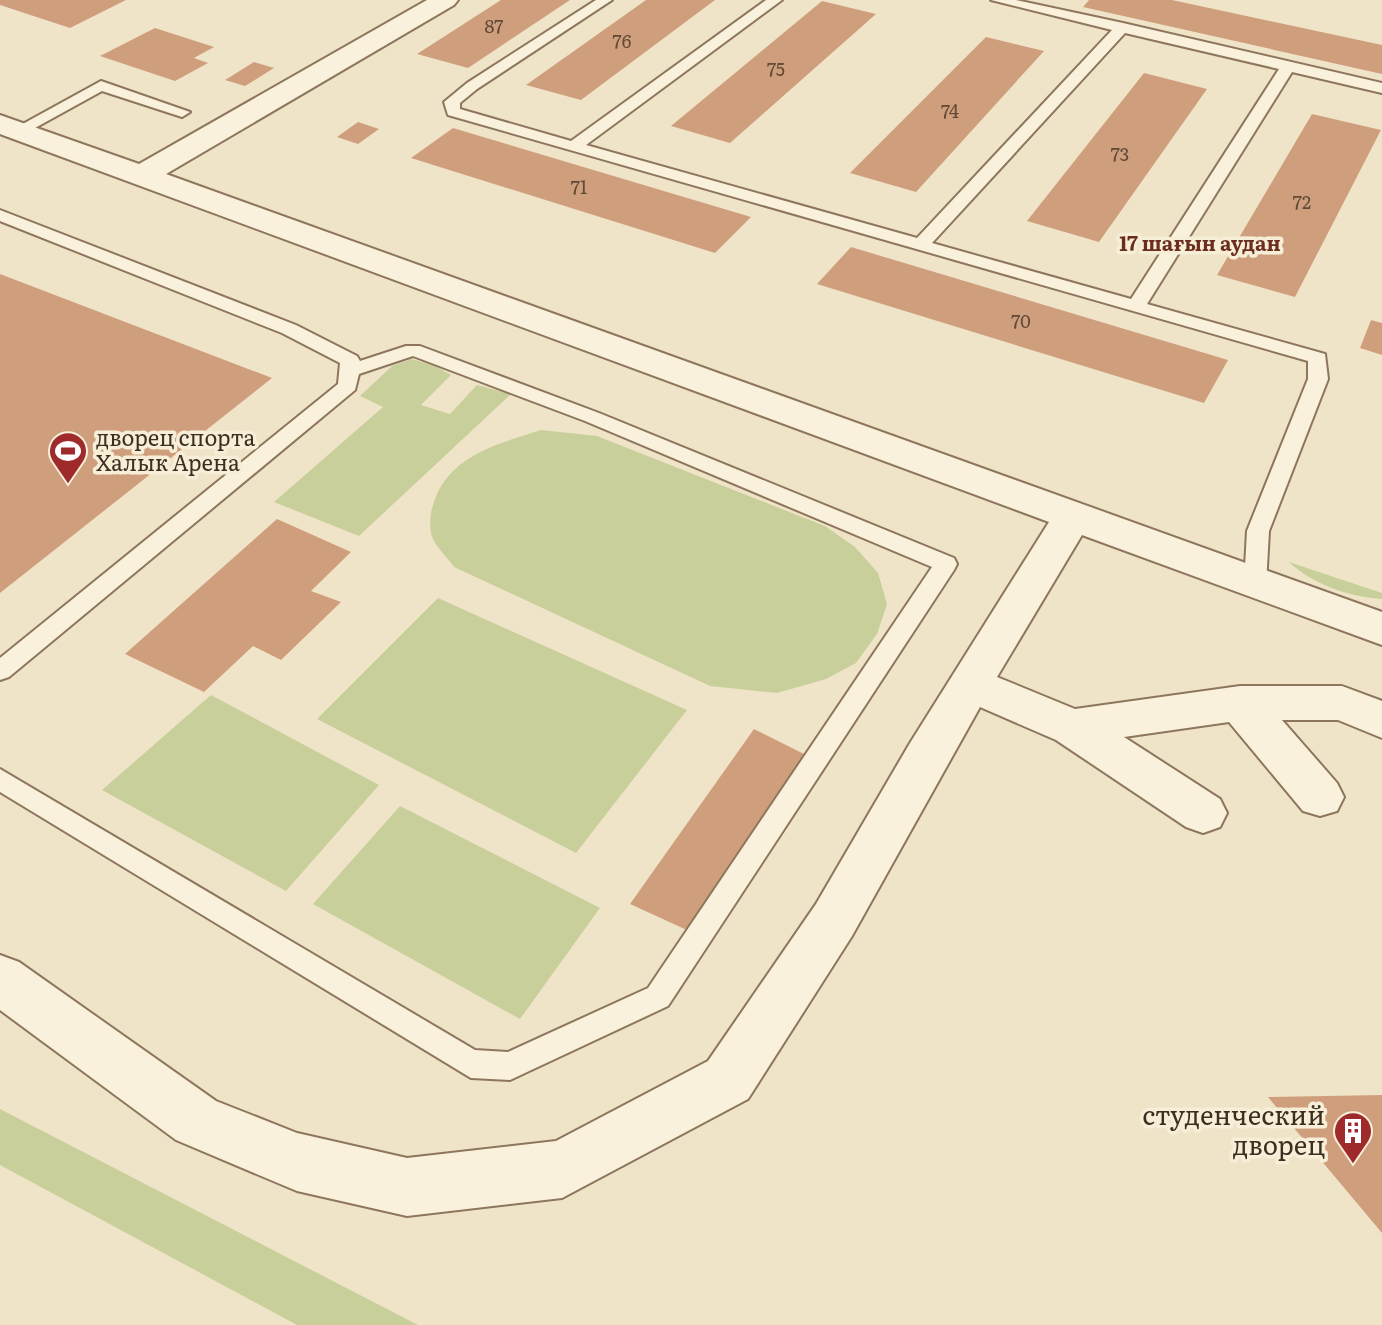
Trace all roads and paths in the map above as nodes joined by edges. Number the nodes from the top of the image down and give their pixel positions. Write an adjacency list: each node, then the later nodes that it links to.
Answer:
1 (445, 0): 11 (street)
2 (605, 0): 10 (lane)
3 (775, 0): 10 (lane)
4 (998, 0): 5 (lane)
5 (1123, 27): 6 (lane); 13 (lane)
6 (1287, 68): 7 (lane); 14 (lane)
7 (1382, 88)
8 (182, 112): 9 (lane)
9 (9, 128): 11 (street)
10 (577, 144): 13 (lane)
11 (141, 176): 16 (street)
12 (0, 215): 15 (lane)
13 (920, 245): 14 (lane)
14 (1137, 305): 17 (lane)
15 (349, 371): 19 (lane); 24 (lane)
16 (1072, 518): 17 (street); 20 (street)
17 (1255, 585): 18 (street)
18 (1382, 629)
19 (0, 671)
20 (970, 684): 23 (street); 27 (street)
21 (1240, 703): 22 (street); 23 (street); 25 (street)
22 (1382, 720)
23 (1072, 727): 26 (street)
24 (0, 779)
25 (1320, 797)
26 (1203, 813)
27 (0, 979)

